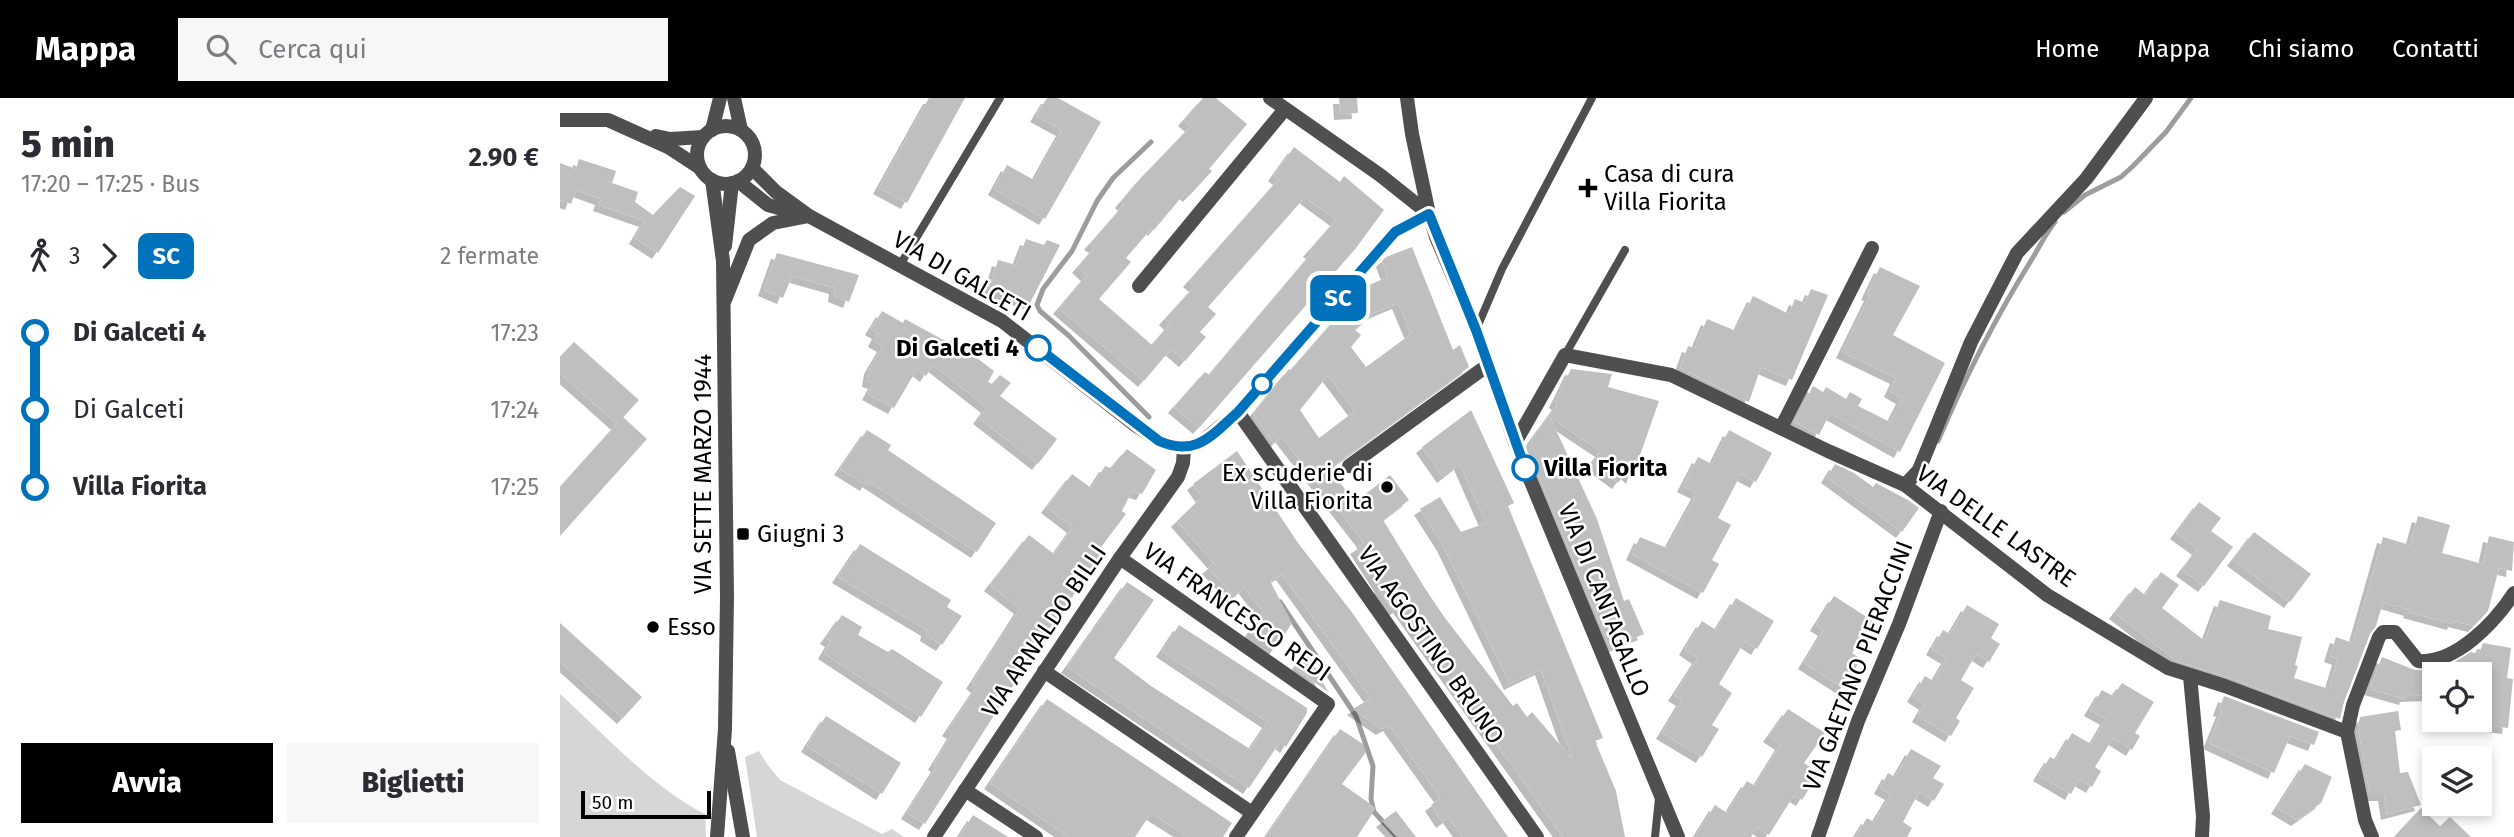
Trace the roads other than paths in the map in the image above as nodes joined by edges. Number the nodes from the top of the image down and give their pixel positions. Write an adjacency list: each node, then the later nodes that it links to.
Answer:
1 (720, 98): 12 (street)
2 (734, 98): 10 (street)
3 (1000, 98): 22 (lane)
4 (1270, 98): 8 (street)
5 (1408, 98): 17 (street, VIA DI CANTAGALLO)
6 (1592, 98): 25 (lane)
7 (2146, 98): 33 (street)
8 (1285, 109): 17 (street); 23 (street)
9 (560, 120): 11 (street)
10 (741, 130): 12 (street); 14 (street)
11 (642, 134): 12 (street); 13 (street)
12 (707, 134): 13 (street)
13 (700, 168): 15 (street)
14 (752, 168): 16 (street); 18 (street, VIA DI GALCETI)
15 (712, 180): 16 (street); 21 (street, VIA SETTE MARZO 1944)
16 (735, 182): 18 (street, VIA DI GALCETI); 21 (street, VIA SETTE MARZO 1944)
17 (1429, 214): 25 (street, VIA DI CANTAGALLO); 28 (street)
18 (808, 216): 22 (street, VIA DI GALCETI); 24 (street)
19 (1872, 248): 29 (street)
20 (1625, 250): 26 (lane)
21 (723, 261): 24 (street, VIA SETTE MARZO 1944)
22 (900, 265): 31 (street, VIA DI GALCETI)
23 (1139, 286)
24 (725, 300): 39 (street, VIA SETTE MARZO 1944)
25 (1476, 330): 27 (street, VIA DI CANTAGALLO)
26 (1565, 355): 29 (street, VIA DELLE LASTRE); 30 (street)
27 (1488, 365): 30 (street, VIA DI CANTAGALLO); 32 (street)
28 (1238, 412): 31 (street); 49 (street, VIA AGOSTINO BRUNO)
29 (1781, 428): 33 (street, VIA DELLE LASTRE)
30 (1515, 443): 42 (street, VIA DI CANTAGALLO)
31 (1184, 448): 35 (street, VIA ARNALDO BILLI)
32 (1349, 466)
33 (1905, 485): 34 (street, VIA DELLE LASTRE)
34 (1941, 511): 38 (street, VIA DELLE LASTRE); 52 (street, VIA GAETANO PIERACCINI)
35 (1119, 558): 37 (street, VIA ARNALDO BILLI); 43 (street, VIA FRANCESCO REDI)
36 (2514, 593): 40 (street)
37 (1044, 671): 41 (street, VIA ARNALDO BILLI); 43 (street)
38 (2190, 676): 40 (street, VIA DELLE LASTRE); 53 (street)
39 (725, 729): 44 (street); 45 (street)
40 (2347, 732): 54 (street)
41 (965, 790): 46 (street, VIA ARNALDO BILLI); 47 (street)
42 (1660, 795): 50 (lane); 51 (street, VIA DI CANTAGALLO)
43 (1252, 813): 48 (street)
44 (717, 837)
45 (743, 837)
46 (934, 837)
47 (1036, 837)
48 (1236, 837)
49 (1537, 837)
50 (1655, 837)
51 (1678, 837)
52 (1818, 837)
53 (2202, 837)
54 (2372, 837)

